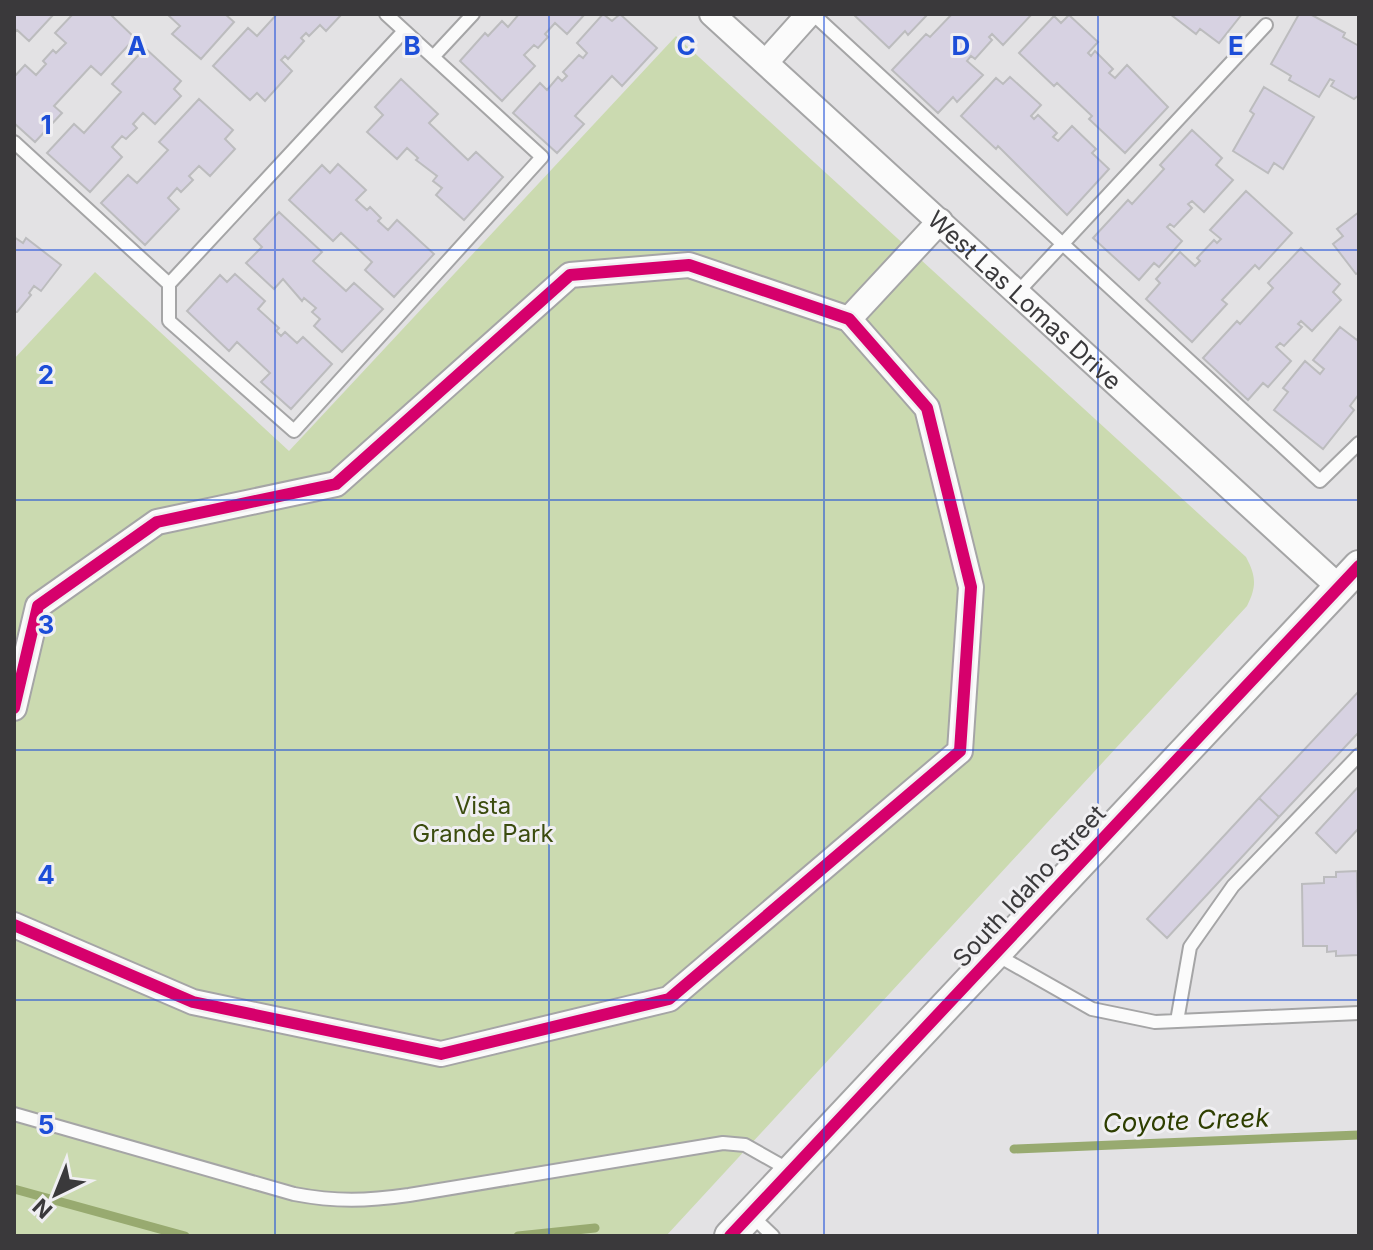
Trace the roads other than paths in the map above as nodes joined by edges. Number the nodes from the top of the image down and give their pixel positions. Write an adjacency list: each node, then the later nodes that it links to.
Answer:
1 (473, 14): 6 (lane)
2 (712, 14): 7 (street, West Las Lomas Drive)
3 (811, 14): 7 (street); 10 (lane)
4 (397, 20): 6 (lane); 11 (lane)
5 (1266, 25): 10 (lane)
6 (433, 57): 11 (lane)
7 (766, 62): 9 (street, West Las Lomas Drive)
8 (14, 142): 11 (lane)
9 (940, 221): 12 (street, West Las Lomas Drive); 13 (street)
10 (1063, 245): 12 (lane); 14 (lane)
11 (169, 284)
12 (1017, 293): 15 (street, West Las Lomas Drive)
13 (849, 319): 16 (street); 18 (street)
14 (1359, 443)
15 (1349, 577): 19 (street, South Idaho Street)
16 (14, 708)
17 (1359, 755): 21 (lane)
18 (14, 925)
19 (995, 954): 21 (lane); 23 (street, South Idaho Street)
20 (1359, 1013): 21 (lane)
21 (1177, 1021)
22 (14, 1114): 23 (lane)
23 (791, 1171): 24 (street, South Idaho Street)
24 (740, 1225): 25 (lane)
25 (773, 1236)

